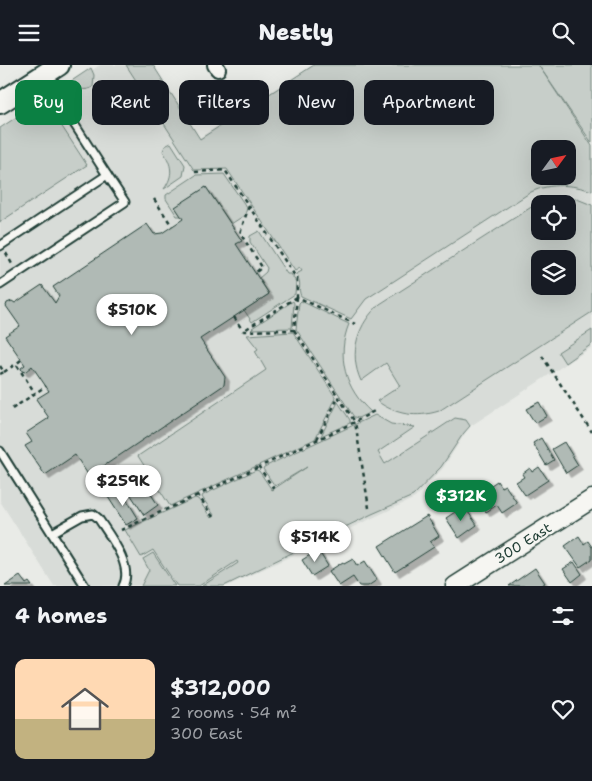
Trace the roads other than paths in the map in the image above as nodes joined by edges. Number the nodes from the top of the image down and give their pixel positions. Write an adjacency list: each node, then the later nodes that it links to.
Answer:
1 (51, 70): 2 (main road); 3 (lane)
2 (0, 103)
3 (107, 175): 4 (lane); 5 (lane)
4 (0, 246)
5 (0, 285)
6 (0, 451): 8 (lane)
7 (592, 499): 11 (street, 300 East)
8 (52, 533): 9 (lane); 10 (lane)
9 (86, 586)
10 (123, 586)
11 (455, 586)

